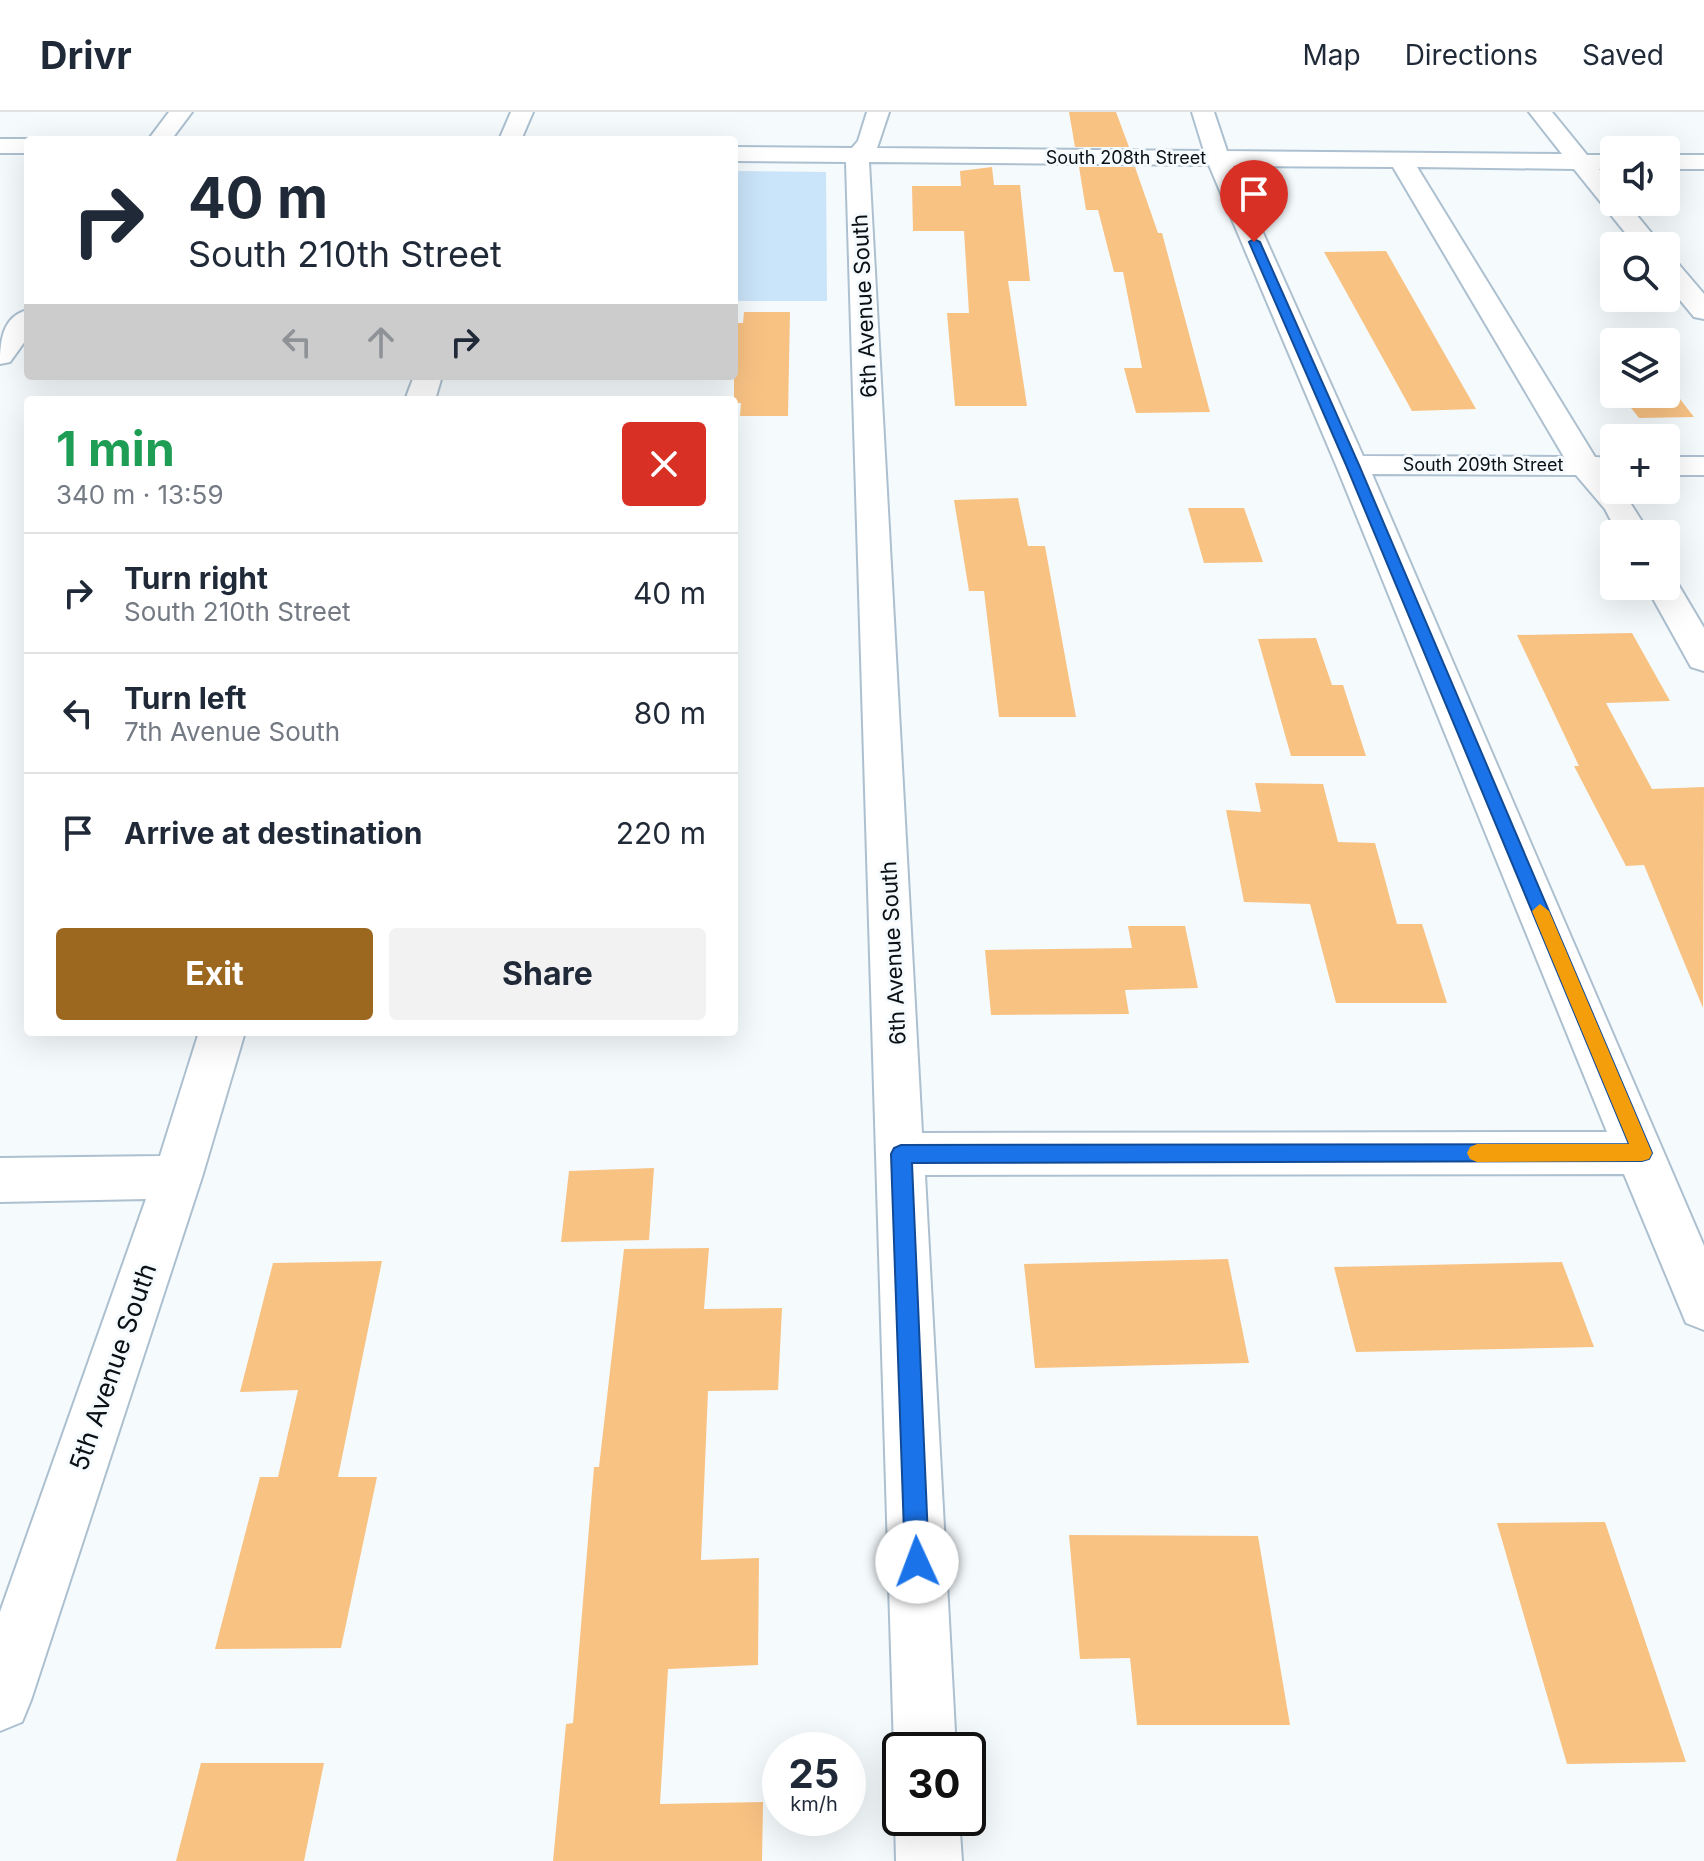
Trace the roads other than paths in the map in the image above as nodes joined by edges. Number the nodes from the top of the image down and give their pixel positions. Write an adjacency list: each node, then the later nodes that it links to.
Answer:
1 (181, 112): 6 (street)
2 (522, 112): 7 (street)
3 (878, 112): 11 (street)
4 (1203, 112): 12 (street)
5 (1540, 112): 14 (street)
6 (162, 136)
7 (512, 136)
8 (0, 146): 9 (street)
9 (24, 146)
10 (738, 154): 11 (street, South 208th Street)
11 (857, 156): 12 (street, South 208th Street); 31 (street, 6th Avenue South)
12 (1218, 159): 13 (street, South 208th Street); 23 (street)
13 (1401, 160): 14 (street, South 208th Street); 24 (street)
14 (1577, 162): 15 (street, South 208th Street); 18 (street)
15 (1600, 162)
16 (1680, 162): 17 (street)
17 (1704, 162)
18 (1637, 232)
19 (1680, 283): 20 (street)
20 (1704, 311)
21 (24, 323): 22 (street)
22 (0, 356)
23 (1352, 465): 24 (street, South 209th Street); 30 (street)
24 (1600, 466)
25 (1680, 466): 26 (street)
26 (1704, 466)
27 (1671, 600): 28 (street)
28 (1704, 659)
29 (221, 1036): 32 (street, 5th Avenue South)
30 (1642, 1153): 31 (street); 34 (street)
31 (901, 1154): 36 (street, 6th Avenue South)
32 (178, 1177): 33 (street); 35 (street, 5th Avenue South)
33 (0, 1180)
34 (1704, 1306)
35 (0, 1700)
36 (924, 1732)
37 (928, 1836): 38 (street)
38 (929, 1861)

